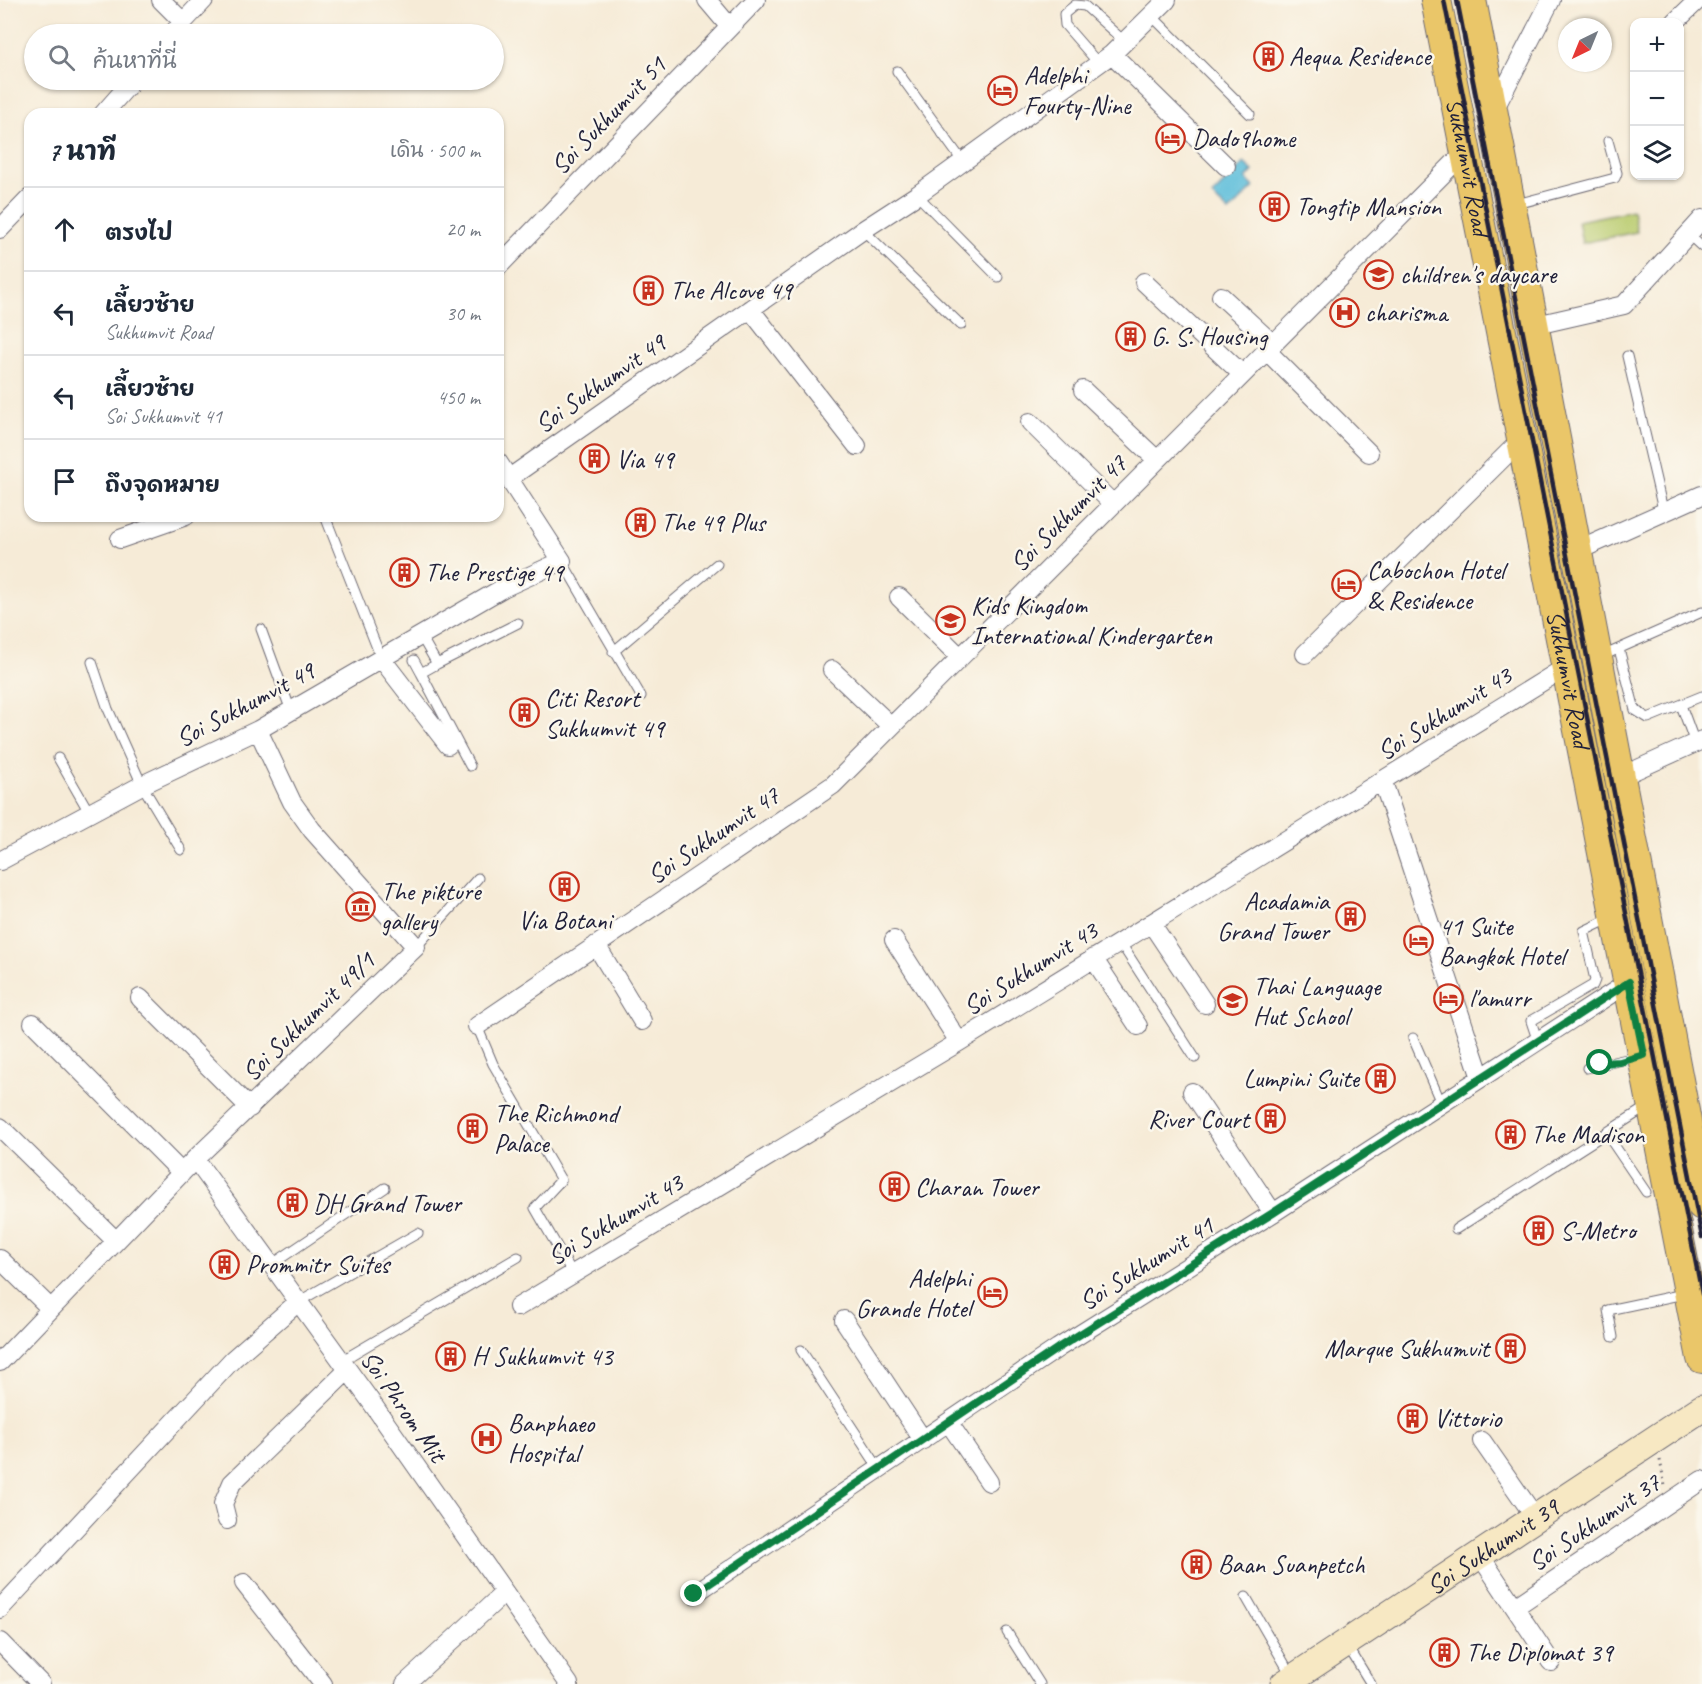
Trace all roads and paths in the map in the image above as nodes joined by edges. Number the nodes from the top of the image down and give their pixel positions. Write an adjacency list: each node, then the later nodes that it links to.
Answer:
1 (161, 0): 12 (street)
2 (204, 0): 13 (street)
3 (707, 0): 14 (street)
4 (756, 0): 14 (street, Soi Sukhumvit 51)
5 (1167, 0): 10 (street, Soi Sukhumvit 49)
6 (1436, 0): 22 (main road, Sukhumvit Road)
7 (1471, 0): 19 (main road, Sukhumvit Road)
8 (1551, 0): 19 (street)
9 (1698, 0): 11 (street)
10 (1152, 16): 15 (street, Soi Sukhumvit 49); 20 (lane)
11 (1679, 18)
12 (176, 24)
13 (182, 24)
14 (729, 26): 33 (street, Soi Sukhumvit 51)
15 (1112, 53): 15 (lane); 23 (street, Soi Sukhumvit 49); 24 (street)
16 (897, 71): 23 (lane)
17 (124, 90): 18 (street)
18 (108, 108)
19 (1493, 112): 26 (main road, Sukhumvit Road)
20 (1251, 114)
21 (1608, 141): 26 (lane)
22 (1466, 151): 40 (street, Soi Sukhumvit 47); 45 (main road, Sukhumvit Road)
23 (963, 162): 25 (street, Soi Sukhumvit 49)
24 (1226, 166)
25 (917, 195): 30 (street, Soi Sukhumvit 49); 34 (lane)
26 (1509, 206): 39 (main road, Sukhumvit Road)
27 (24, 209): 29 (street)
28 (1702, 219): 31 (street)
29 (0, 230)
30 (863, 230): 37 (street, Soi Sukhumvit 49); 38 (lane)
31 (1688, 234): 32 (lane); 39 (street)
32 (1702, 247)
33 (504, 261)
34 (998, 277)
35 (1144, 282): 42 (street)
36 (1221, 296): 40 (street)
37 (750, 309): 46 (street); 49 (street, Soi Sukhumvit 49)
38 (961, 325)
39 (1532, 326): 57 (main road, Sukhumvit Road)
40 (1270, 347): 42 (street, Soi Sukhumvit 47); 47 (street)
41 (1627, 356): 53 (lane)
42 (1242, 374): 48 (street, Soi Sukhumvit 47)
43 (1083, 390): 48 (street)
44 (1030, 422): 52 (street)
45 (1521, 440): 66 (street); 73 (main road, Sukhumvit Road)
46 (857, 446)
47 (1369, 453)
48 (1157, 460): 52 (street, Soi Sukhumvit 47)
49 (504, 481)
50 (504, 483): 58 (street)
51 (1702, 495): 53 (street)
52 (1113, 504): 67 (street, Soi Sukhumvit 47)
53 (1663, 510): 57 (street)
54 (169, 522): 56 (street)
55 (327, 522): 69 (lane)
56 (120, 539)
57 (1577, 551): 68 (main road, Sukhumvit Road)
58 (562, 561): 64 (street, Soi Sukhumvit 49); 65 (lane)
59 (717, 564): 65 (lane)
60 (899, 597): 67 (street)
61 (1702, 612): 68 (lane)
62 (518, 623): 72 (lane)
63 (261, 629): 79 (lane)
64 (421, 636): 69 (street, Soi Sukhumvit 49); 72 (lane)
65 (614, 652): 76 (lane)
66 (1305, 654)
67 (960, 657): 80 (street, Soi Sukhumvit 47)
68 (1605, 657): 73 (main road); 78 (lane); 86 (main road, Sukhumvit Road)
69 (381, 658): 79 (street, Soi Sukhumvit 49); 83 (street)
70 (414, 660): 75 (lane)
71 (92, 663): 88 (lane)
72 (437, 664): 75 (lane)
73 (1566, 667): 87 (street, Soi Sukhumvit 43); 93 (main road, Sukhumvit Road)
74 (832, 670): 80 (street)
75 (421, 673): 85 (lane)
76 (641, 696)
77 (1701, 697): 78 (lane)
78 (1681, 705): 82 (lane)
79 (291, 711): 81 (street, Soi Sukhumvit 49)
80 (891, 726): 97 (street, Soi Sukhumvit 47)
81 (258, 730): 88 (street, Soi Sukhumvit 49); 98 (street)
82 (1698, 741): 86 (street)
83 (448, 745)
84 (58, 758): 89 (lane)
85 (470, 766)
86 (1620, 777): 121 (main road, Sukhumvit Road)
87 (1383, 782): 94 (street, Soi Sukhumvit 43); 113 (street)
88 (142, 785): 89 (street, Soi Sukhumvit 49); 90 (lane)
89 (90, 812): 91 (street, Soi Sukhumvit 49)
90 (181, 850)
91 (0, 861)
92 (478, 878): 98 (lane)
93 (1616, 916): 100 (main road, Sukhumvit Road); 109 (lane)
94 (1151, 923): 96 (street, Soi Sukhumvit 43); 102 (street)
95 (894, 940): 108 (street)
96 (1119, 942): 99 (street, Soi Sukhumvit 43); 111 (lane)
97 (596, 945): 103 (street); 105 (street, Soi Sukhumvit 47)
98 (416, 947): 117 (street, Soi Sukhumvit 49/1)
99 (1094, 958): 106 (street); 108 (street, Soi Sukhumvit 43)
100 (1629, 982): 109 (street, Soi Sukhumvit 41); 110 (main road, Sukhumvit Road)
101 (140, 998): 117 (street)
102 (1205, 1004)
103 (642, 1021)
104 (33, 1023): 122 (street)
105 (477, 1026): 133 (lane)
106 (1138, 1026)
107 (1413, 1038): 115 (lane)
108 (959, 1042): 133 (street, Soi Sukhumvit 43)
109 (1538, 1042): 113 (street, Soi Sukhumvit 41)
110 (1644, 1055): 112 (lane); 116 (main road, Sukhumvit Road)
111 (1195, 1058)
112 (1587, 1068)
113 (1481, 1078): 115 (street, Soi Sukhumvit 41)
114 (1192, 1092): 126 (street)
115 (1441, 1103): 126 (street, Soi Sukhumvit 41)
116 (1653, 1103): 119 (lane); 123 (main road, Sukhumvit Road)
117 (250, 1108): 120 (street, Soi Sukhumvit 49/1)
118 (0, 1127): 129 (street)
119 (1606, 1133): 123 (lane); 127 (lane)
120 (195, 1159): 122 (street, Soi Sukhumvit 49/1); 132 (street, Soi Phrom Mit)
121 (1698, 1166): 123 (main road); 125 (main road, Sukhumvit Road)
122 (182, 1173): 129 (street, Soi Sukhumvit 49/1)
123 (1656, 1183): 134 (main road, Sukhumvit Road)
124 (385, 1188): 132 (lane)
125 (1702, 1205)
126 (1273, 1213): 145 (street, Soi Sukhumvit 41)
127 (1456, 1229)
128 (418, 1233): 135 (lane)
129 (116, 1242): 137 (street, Soi Sukhumvit 49/1)
130 (518, 1257): 143 (lane)
131 (0, 1259): 137 (street)
132 (271, 1265): 135 (street, Soi Phrom Mit)
133 (573, 1274): 136 (street, Soi Sukhumvit 43)
134 (1689, 1293): 139 (lane); 141 (main road, Sukhumvit Road)
135 (297, 1303): 143 (street, Soi Phrom Mit); 161 (street)
136 (518, 1307)
137 (51, 1309): 142 (street, Soi Sukhumvit 49/1)
138 (844, 1320): 147 (street)
139 (1613, 1337)
140 (801, 1350): 149 (lane)
141 (1702, 1358)
142 (0, 1362)
143 (345, 1365): 154 (street); 157 (street, Soi Phrom Mit)
144 (1702, 1408): 146 (street, Soi Sukhumvit 39)
145 (949, 1423): 147 (street, Soi Sukhumvit 41); 151 (street)
146 (1656, 1438): 152 (path); 153 (street, Soi Sukhumvit 39)
147 (923, 1440): 149 (street, Soi Sukhumvit 41)
148 (1482, 1441): 153 (street)
149 (880, 1470): 158 (street, Soi Sukhumvit 41)
150 (1702, 1480): 152 (street, Soi Sukhumvit 37)
151 (989, 1482)
152 (1669, 1502): 160 (street, Soi Sukhumvit 37)
153 (1535, 1517): 155 (street, Soi Sukhumvit 39)
154 (227, 1520)
155 (1479, 1554): 160 (street); 164 (street, Soi Sukhumvit 39)
156 (244, 1583): 169 (street)
157 (504, 1593): 167 (street, Soi Phrom Mit); 170 (street)
158 (694, 1594)
159 (1246, 1597): 166 (lane)
160 (1515, 1607): 165 (street)
161 (0, 1610)
162 (1007, 1632): 171 (lane)
163 (0, 1642): 168 (street)
164 (1346, 1643): 166 (street, Soi Sukhumvit 39); 172 (lane)
165 (1551, 1662)
166 (1297, 1679)
167 (566, 1683)
168 (41, 1684)
169 (323, 1684)
170 (405, 1684)
171 (1040, 1684)
172 (1371, 1684)

